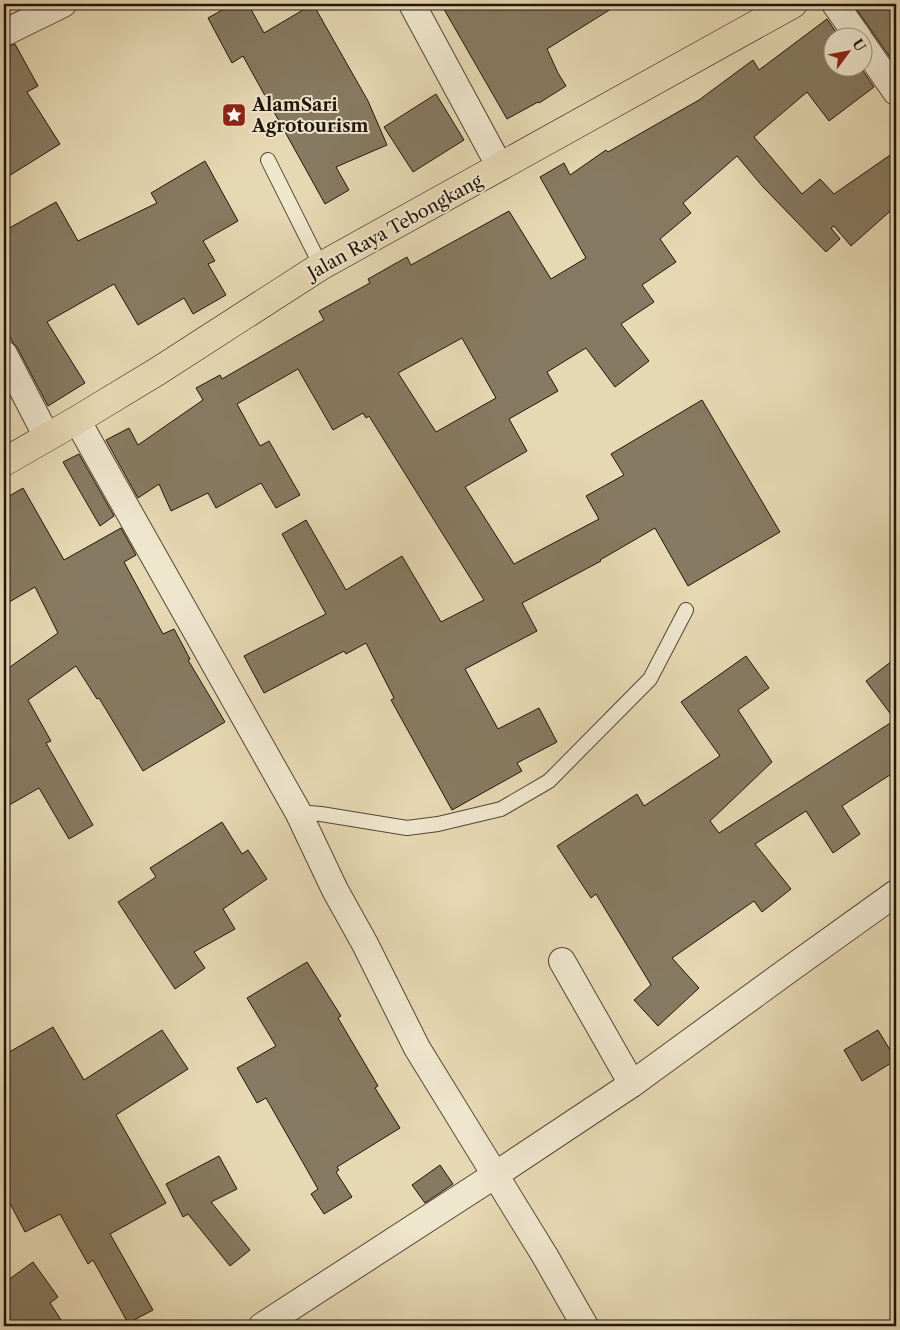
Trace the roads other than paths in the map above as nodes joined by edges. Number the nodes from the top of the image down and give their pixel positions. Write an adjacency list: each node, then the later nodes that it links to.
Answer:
1 (63, 4): 5 (street)
2 (412, 4): 11 (street)
3 (793, 4): 11 (main road, Jalan Raya Tebongkang)
4 (835, 4): 6 (street)
5 (30, 11): 7 (street)
6 (852, 28)
7 (4, 33)
8 (872, 57): 9 (street)
9 (896, 92)
10 (268, 160): 12 (lane)
11 (500, 167): 12 (main road, Jalan Raya Tebongkang)
12 (321, 266): 14 (main road, Jalan Raya Tebongkang)
13 (4, 354): 15 (street)
14 (77, 420): 15 (main road, Jalan Raya Tebongkang); 18 (street)
15 (47, 437): 16 (main road, Jalan Raya Tebongkang)
16 (4, 462)
17 (686, 610): 18 (lane)
18 (298, 812): 22 (street)
19 (896, 894): 21 (street)
20 (562, 961): 21 (street)
21 (632, 1084): 22 (street)
22 (495, 1175): 23 (street); 24 (street)
23 (262, 1326)
24 (585, 1326)

